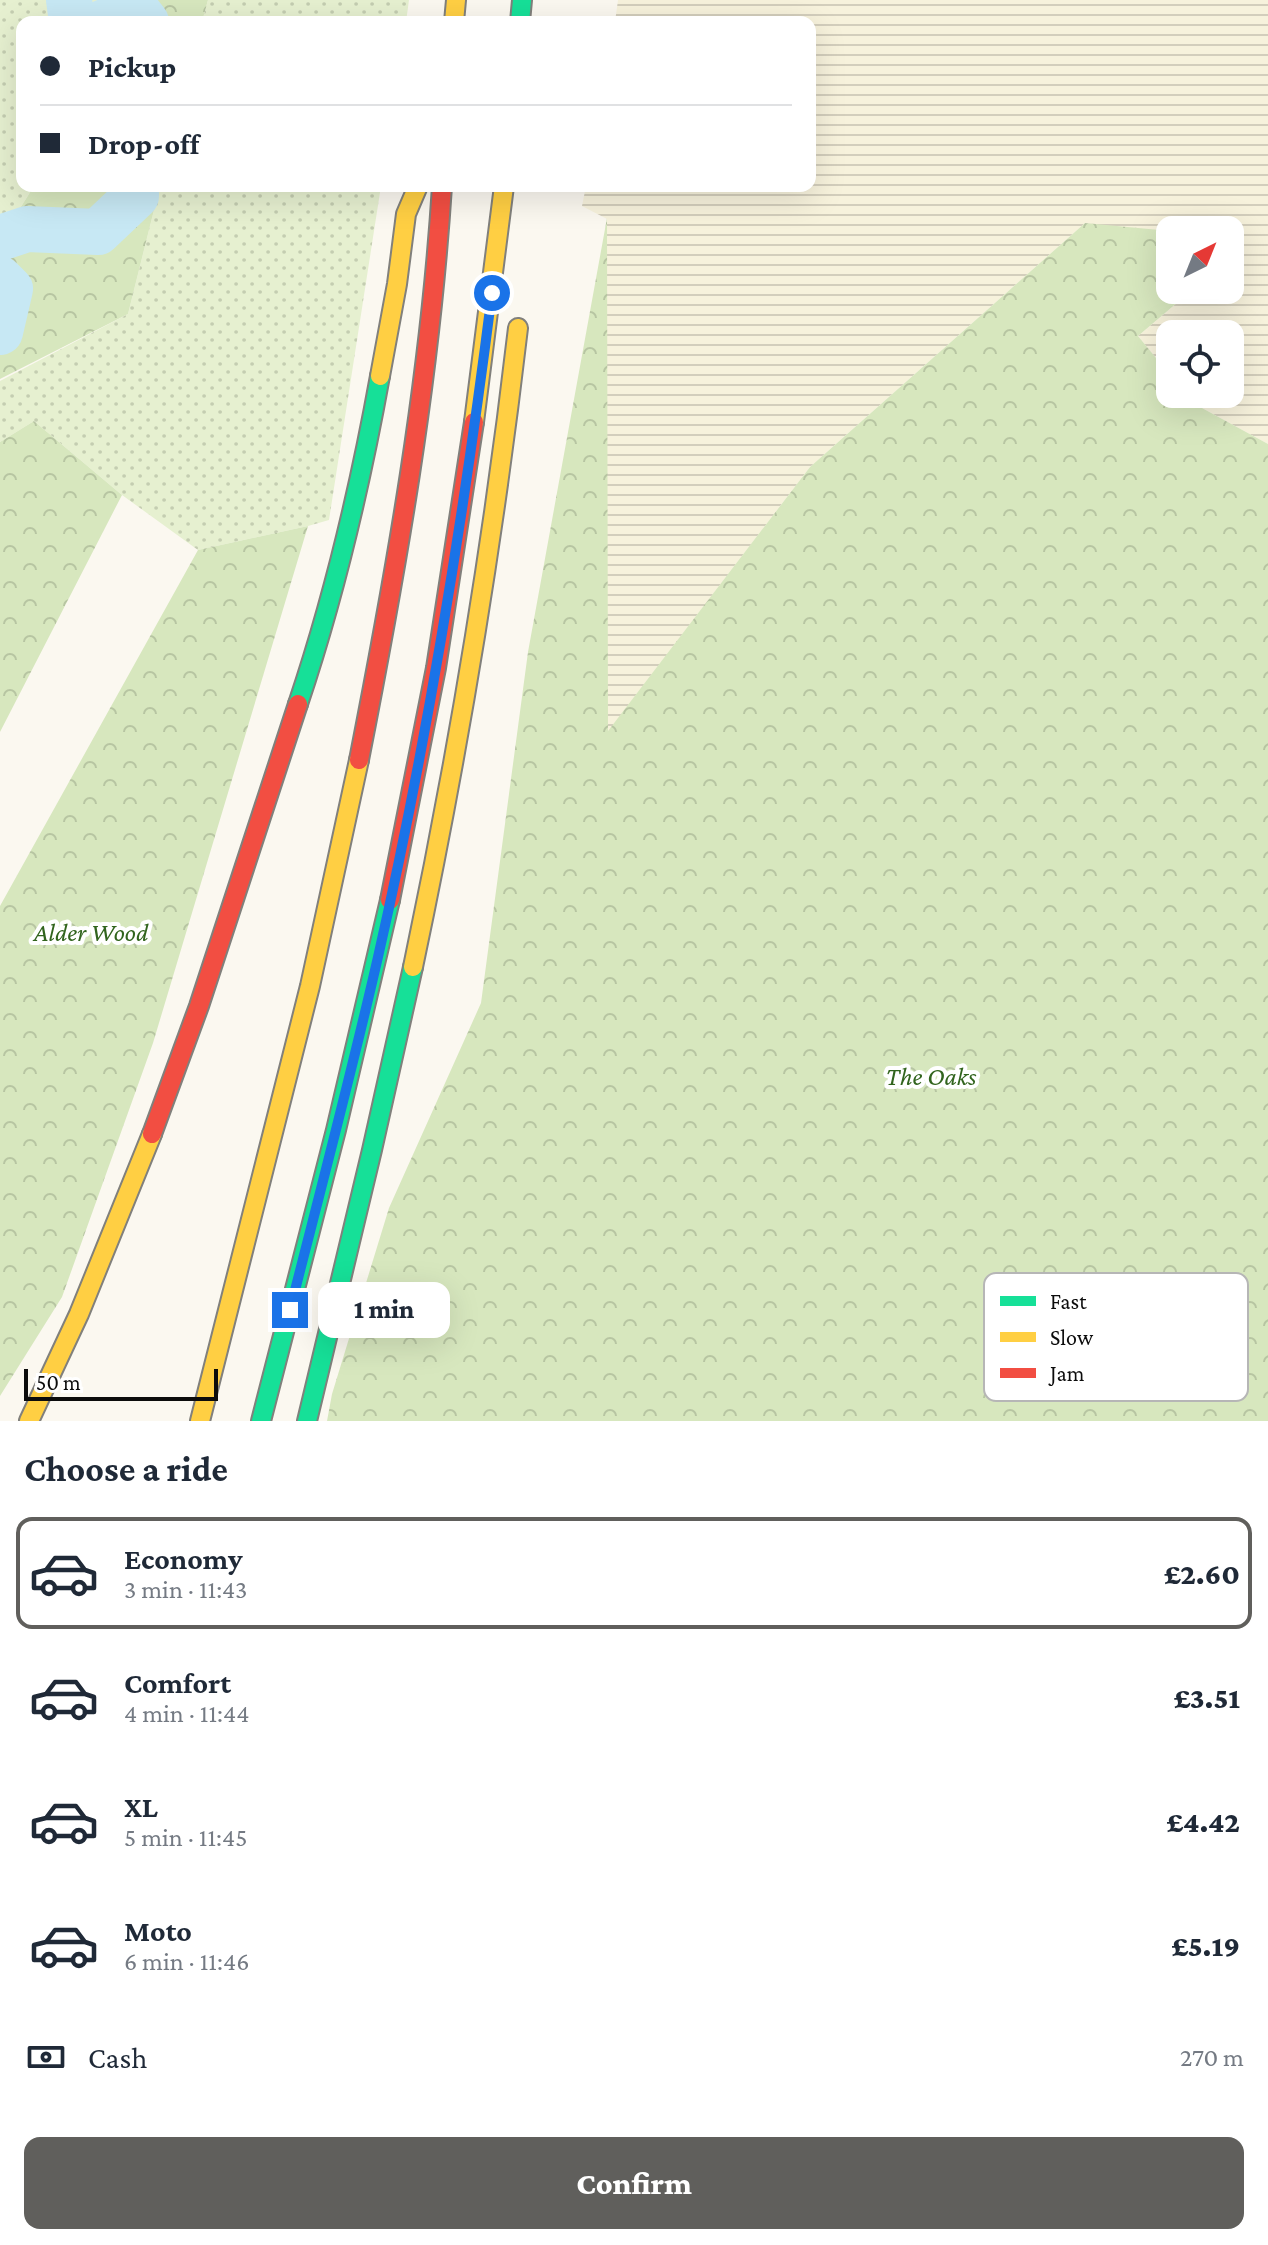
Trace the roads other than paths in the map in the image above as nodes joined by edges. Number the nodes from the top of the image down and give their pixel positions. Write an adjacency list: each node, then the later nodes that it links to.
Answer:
1 (415, 192): 7 (highway)
2 (441, 192): 8 (highway)
3 (503, 192): 9 (highway)
4 (517, 192): 5 (highway)
5 (518, 213)
6 (520, 308): 10 (highway)
7 (29, 1421)
8 (200, 1421)
9 (261, 1421)
10 (307, 1421)

